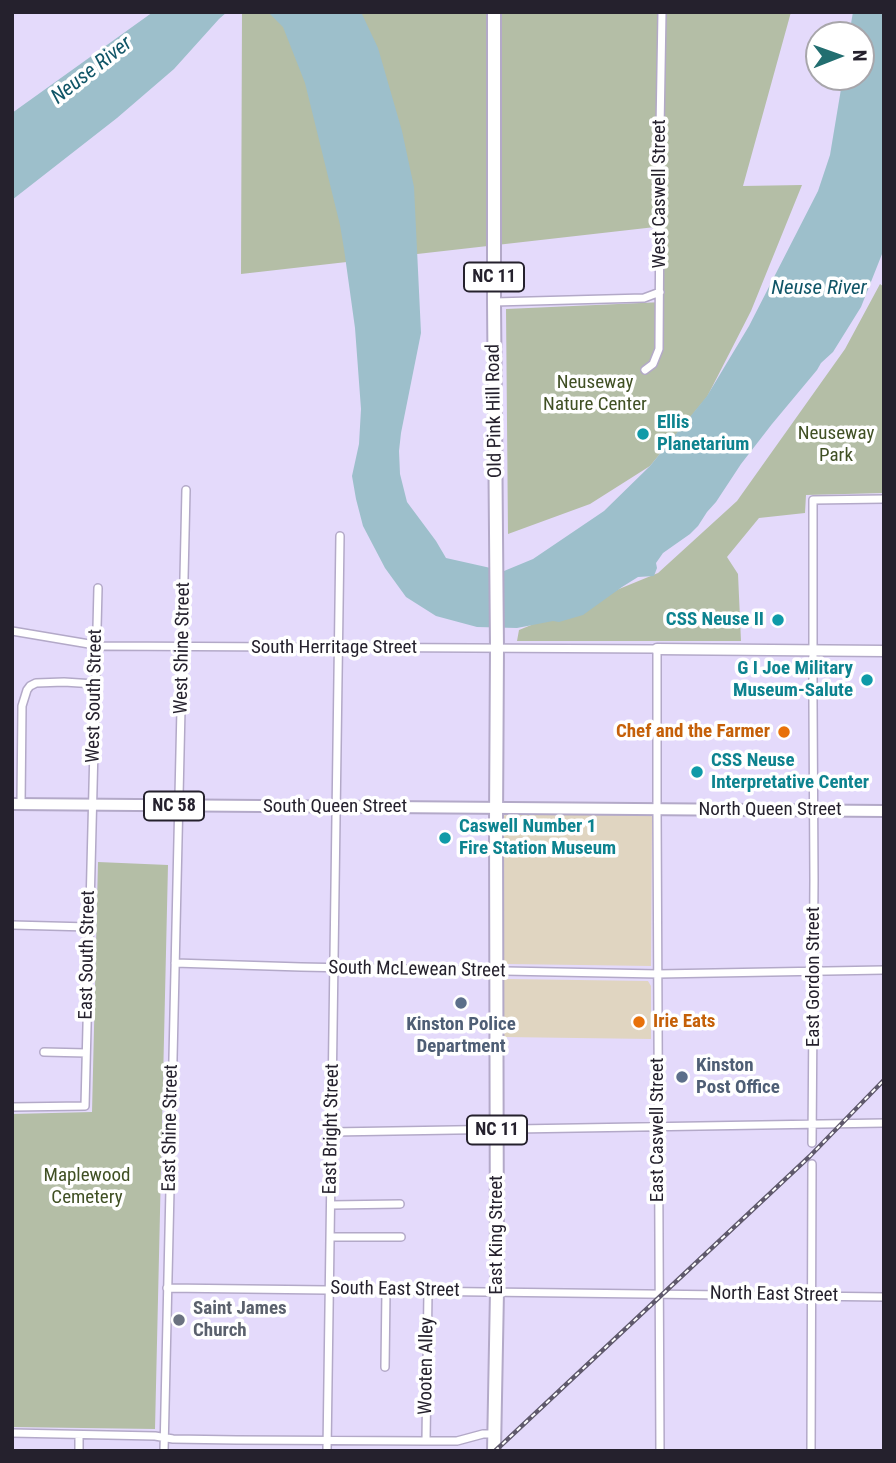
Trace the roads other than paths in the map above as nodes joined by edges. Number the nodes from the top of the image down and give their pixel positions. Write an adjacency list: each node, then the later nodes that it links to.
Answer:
1 (494, 12): 4 (highway, Old Pink Hill Road / NC 11)
2 (662, 12): 3 (street, West Caswell Street)
3 (660, 292): 4 (street); 5 (street, West Caswell Street)
4 (494, 302): 12 (highway, Old Pink Hill Road / NC 11)
5 (645, 370)
6 (186, 490): 13 (street, West Shine Street)
7 (884, 499): 16 (street, East Gordon Street)
8 (340, 536): 14 (street, East Bright Street)
9 (98, 588): 11 (street, West South Street)
10 (12, 631): 11 (street, South Herritage Street)
11 (96, 645): 13 (street, South Herritage Street); 18 (street, West South Street)
12 (497, 645): 14 (street, South Herritage Street); 15 (street, South Herritage Street); 23 (highway, Old Pink Hill Road / NC 11)
13 (183, 646): 14 (street, South Herritage Street); 21 (street, West Shine Street)
14 (338, 648): 22 (street, East Bright Street)
15 (657, 649): 16 (street); 24 (street)
16 (812, 650): 17 (street); 25 (street, East Gordon Street)
17 (884, 651)
18 (95, 684): 19 (street); 20 (street, West South Street)
19 (17, 804): 20 (main road, South Queen Street / NC 58)
20 (93, 805): 21 (main road, South Queen Street / NC 58); 28 (street, East South Street)
21 (179, 806): 22 (main road, South Queen Street / NC 58); 29 (street, East Shine Street)
22 (336, 807): 23 (main road, South Queen Street / NC 58); 30 (street, East Bright Street)
23 (496, 809): 24 (main road, South Queen Street / NC 58); 33 (highway, East King Street / NC 11)
24 (657, 810): 25 (main road, North Queen Street / NC 58); 34 (street, East Caswell Street)
25 (813, 810): 26 (main road, North Queen Street / NC 58); 32 (street, East Gordon Street)
26 (884, 811)
27 (12, 925): 28 (street)
28 (89, 927): 36 (street, East South Street)
29 (175, 963): 30 (street, South McLewean Street); 49 (street, East Shine Street)
30 (333, 968): 33 (street, South McLewean Street); 42 (street, East Bright Street)
31 (884, 970): 32 (street, South McLewean Street)
32 (813, 971): 34 (street, South McLewean Street); 39 (street, East Gordon Street)
33 (496, 972): 34 (street, South McLewean Street); 41 (highway, East King Street / NC 11)
34 (658, 974): 40 (street, East Caswell Street)
35 (44, 1052): 36 (street)
36 (86, 1054): 37 (street, East South Street)
37 (12, 1107)
38 (884, 1123): 39 (street)
39 (813, 1125): 40 (street); 43 (street, East Gordon Street)
40 (658, 1127): 41 (street); 54 (street, East Caswell Street)
41 (497, 1130): 42 (street); 53 (highway, East King Street / NC 11)
42 (332, 1132): 45 (street, East Bright Street)
43 (812, 1143)
44 (812, 1164): 55 (street)
45 (331, 1205): 46 (street); 47 (street, East Bright Street)
46 (400, 1205)
47 (330, 1237): 48 (street); 50 (street, East Bright Street)
48 (401, 1237)
49 (167, 1287): 50 (street, South East Street); 61 (street, East Shine Street)
50 (329, 1290): 51 (street, South East Street); 62 (street, East Bright Street)
51 (386, 1290): 52 (street, South East Street); 57 (street)
52 (428, 1291): 53 (street, South East Street); 63 (street, Wooten Alley)
53 (497, 1291): 54 (street, South East Street); 60 (highway, East King Street / NC 11)
54 (662, 1293): 55 (street, North East Street); 68 (street, East Caswell Street)
55 (812, 1296): 56 (street, North East Street); 69 (street)
56 (884, 1297)
57 (385, 1367)
58 (12, 1433): 59 (street)
59 (79, 1434): 61 (street); 64 (street)
60 (494, 1434): 63 (street); 67 (highway, East King Street / NC 11)
61 (164, 1437): 62 (street); 65 (street, East Shine Street)
62 (327, 1440): 63 (street); 66 (street, East Bright Street)
63 (426, 1441)
64 (79, 1451)
65 (164, 1451)
66 (327, 1451)
67 (494, 1451)
68 (660, 1451)
69 (811, 1451)

